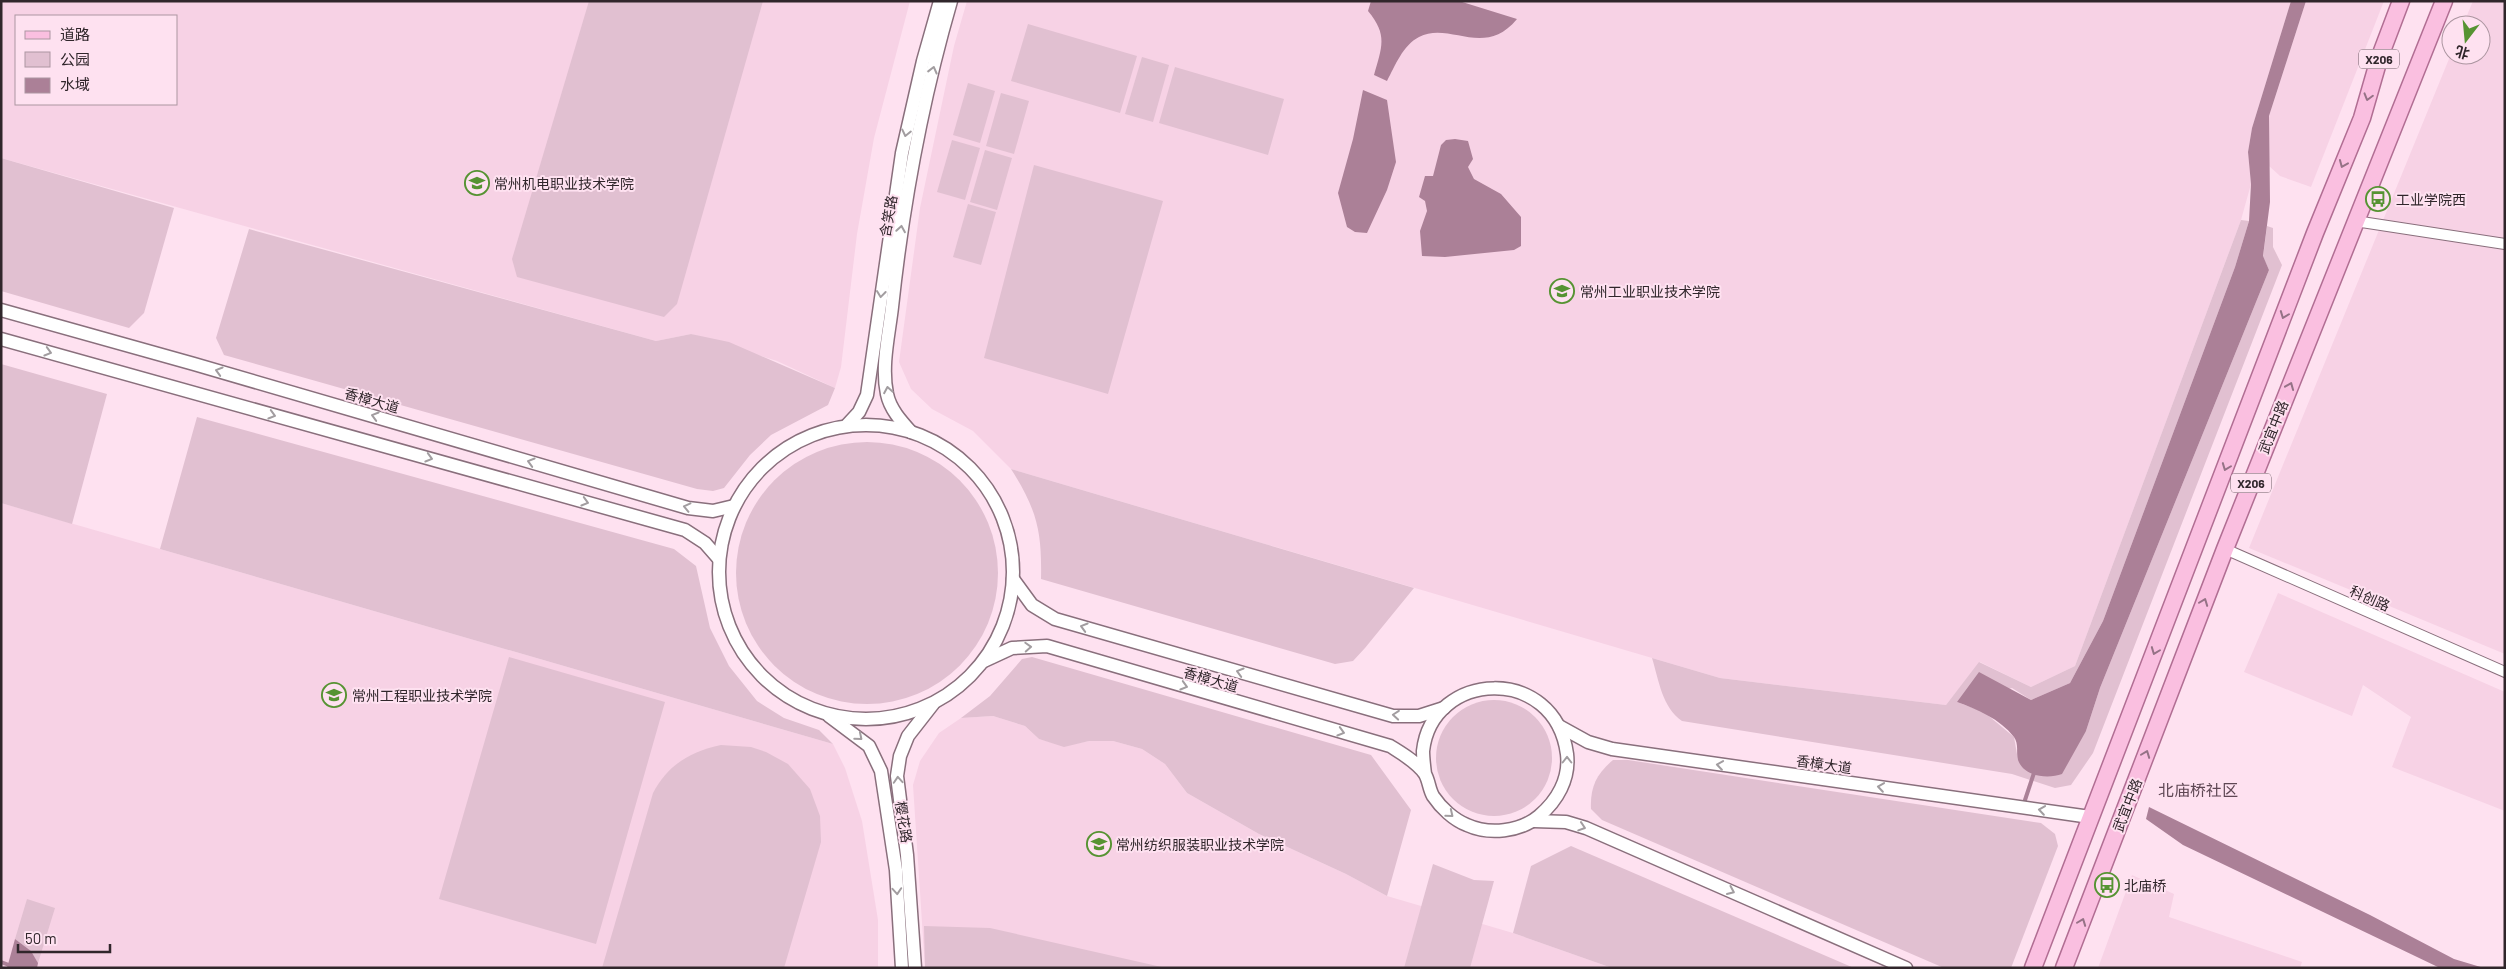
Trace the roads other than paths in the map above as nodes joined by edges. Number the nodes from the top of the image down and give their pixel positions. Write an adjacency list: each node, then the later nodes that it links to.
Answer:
1 (940, 1): 9 (street, 含笑路, one-way to 9)
2 (951, 1): 10 (street, 含笑路, one-way to 2)
3 (2401, 1): 22 (main road, X206, one-way to 22)
4 (2444, 1): 5 (main road, 武宜中路 / X206)
5 (2355, 221): 6 (street); 12 (main road, 武宜中路 / X206, one-way to 5)
6 (2505, 244)
7 (1, 310): 11 (street, 香樟大道, one-way to 7)
8 (1, 338): 13 (street, one-way to 13)
9 (846, 426): 10 (street); 11 (street)
10 (911, 432): 14 (street)
11 (734, 506): 13 (street)
12 (2225, 549): 16 (street, 科创路); 28 (main road, 武宜中路 / X206, one-way to 12)
13 (719, 559): 19 (street)
14 (1013, 579): 15 (street); 18 (street, 香樟大道, one-way to 14)
15 (982, 662): 17 (street); 21 (street, 香樟大道, one-way to 21)
16 (2505, 672)
17 (935, 700): 19 (street); 25 (street, 樱花路, one-way to 17)
18 (1444, 708): 20 (street); 21 (street)
19 (819, 709): 24 (street, 樱花路, one-way to 24)
20 (1559, 726): 22 (street, 香樟大道, one-way to 20); 23 (street, one-way to 20)
21 (1424, 774): 23 (street, one-way to 23)
22 (2090, 817): 27 (main road, X206)
23 (1534, 821): 26 (street, one-way to 26)
24 (902, 968)
25 (915, 968)
26 (1906, 968)
27 (2032, 968)
28 (2064, 968)

